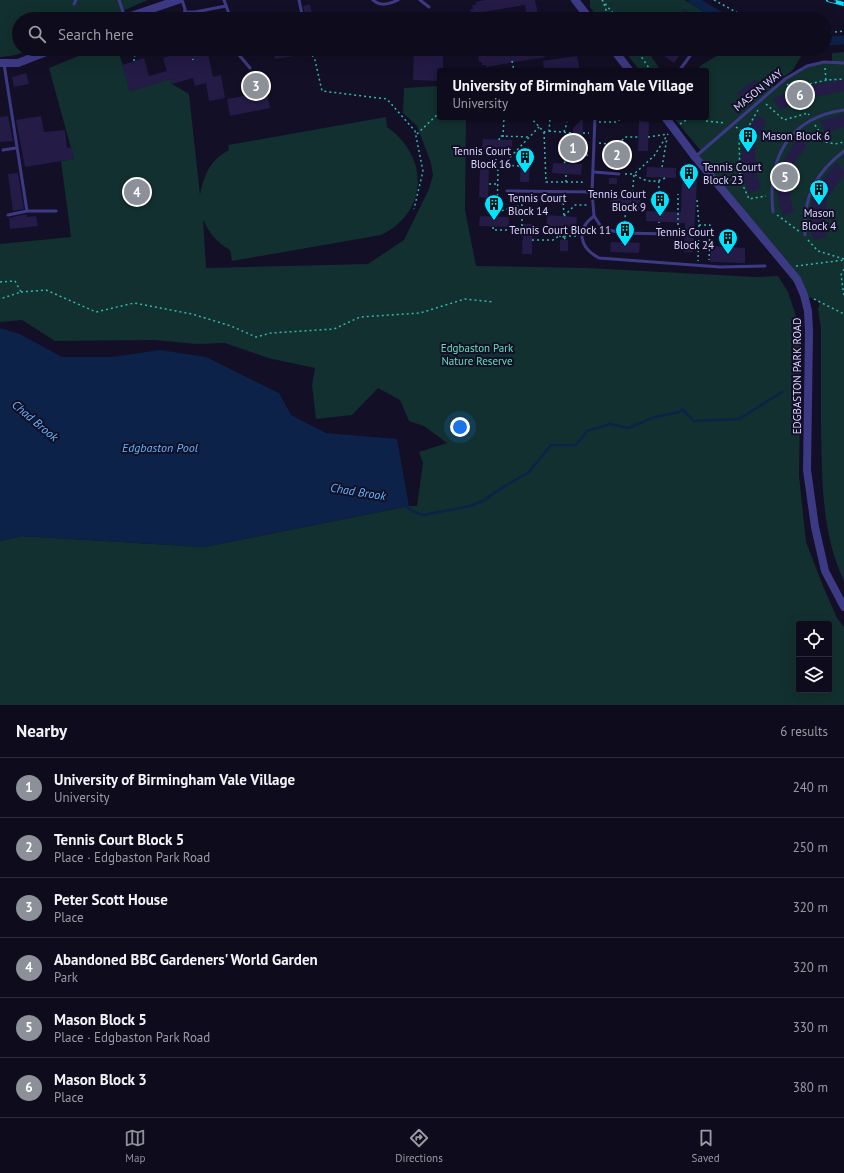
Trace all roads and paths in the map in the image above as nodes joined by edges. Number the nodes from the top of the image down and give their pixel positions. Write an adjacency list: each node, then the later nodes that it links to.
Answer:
1 (76, 0): 13 (lane)
2 (119, 0): 17 (lane)
3 (178, 0): 18 (street)
4 (182, 0): 19 (lane)
5 (224, 0): 15 (lane)
6 (299, 0): 22 (lane)
7 (374, 0): 14 (lane)
8 (398, 0): 14 (lane)
9 (420, 0): 16 (lane)
10 (576, 0): 24 (street)
11 (714, 0): 27 (path)
12 (603, 1): 25 (path); 26 (path)
13 (74, 4)
14 (386, 4): 23 (path)
15 (226, 6): 20 (lane); 21 (lane)
16 (429, 7)
17 (122, 12)
18 (150, 12)
19 (185, 12)
20 (195, 12)
21 (228, 12)
22 (302, 12)
23 (386, 12)
24 (585, 12)
25 (607, 12)
26 (612, 12)
27 (736, 12)
28 (844, 31): 29 (path)
29 (832, 32)
30 (36, 56): 42 (street)
31 (134, 56): 39 (path)
32 (192, 56): 38 (path)
33 (240, 56): 44 (lane)
34 (312, 56): 71 (path)
35 (618, 56): 46 (street)
36 (641, 56): 47 (path)
37 (690, 56): 48 (lane)
38 (193, 60)
39 (134, 61)
40 (512, 61): 45 (path)
41 (824, 62): 43 (lane, MASON WAY); 50 (path); 64 (lane, MASON WAY)
42 (2, 63): 80 (lane)
43 (844, 63)
44 (250, 68)
45 (513, 68)
46 (628, 68)
47 (649, 68)
48 (681, 68)
49 (844, 79): 50 (path)
50 (826, 80): 51 (path)
51 (782, 88)
52 (760, 107): 72 (path)
53 (844, 110): 107 (lane)
54 (437, 115): 71 (path)
55 (504, 120): 73 (path)
56 (533, 120): 65 (path)
57 (550, 120): 66 (path)
58 (568, 120): 69 (path)
59 (619, 120): 63 (path)
60 (666, 120): 68 (street, EDGBASTON PARK ROAD)
61 (688, 120): 68 (path)
62 (705, 120): 64 (path)
63 (595, 122): 78 (lane)
64 (731, 124): 72 (path); 86 (lane, MASON WAY)
65 (539, 127): 67 (path); 74 (path)
66 (549, 131): 67 (path); 69 (path)
67 (544, 132): 99 (path)
68 (670, 132): 76 (path); 86 (street, EDGBASTON PARK ROAD); 91 (path); 96 (path)
69 (564, 133): 70 (path)
70 (573, 133)
71 (416, 134): 111 (path)
72 (745, 134): 107 (path)
73 (503, 137): 74 (path); 77 (path)
74 (529, 137): 89 (path)
75 (639, 137): 79 (path)
76 (648, 137)
77 (499, 140)
78 (595, 142): 79 (path); 85 (lane)
79 (618, 145): 82 (path)
80 (16, 148): 81 (lane); 113 (lane)
81 (3, 150)
82 (618, 150)
83 (844, 151): 128 (lane)
84 (496, 154): 92 (path)
85 (594, 155): 88 (path); 93 (lane)
86 (695, 157): 138 (street, EDGBASTON PARK ROAD)
87 (616, 161): 95 (path)
88 (564, 163)
89 (502, 166): 90 (path); 92 (path)
90 (520, 166)
91 (662, 167)
92 (498, 170): 101 (path)
93 (594, 172): 95 (lane); 105 (lane)
94 (566, 174): 99 (path)
95 (617, 174): 96 (path)
96 (634, 174): 98 (path); 108 (path)
97 (665, 178): 98 (path)
98 (659, 181): 116 (path)
99 (566, 182): 104 (path)
100 (489, 184): 101 (path)
101 (498, 184): 115 (path)
102 (507, 191): 103 (lane)
103 (563, 192): 104 (lane); 110 (path)
104 (581, 192): 105 (lane)
105 (592, 192): 110 (lane)
106 (678, 194): 127 (path)
107 (771, 196): 117 (lane)
108 (632, 199)
109 (697, 200): 121 (path)
110 (593, 205): 120 (lane)
111 (414, 209)
112 (626, 209): 125 (path)
113 (27, 211): 114 (lane); 118 (lane)
114 (56, 211)
115 (497, 212): 119 (path); 124 (path)
116 (661, 212)
117 (773, 212)
118 (8, 214)
119 (497, 216)
120 (594, 216): 125 (lane); 131 (lane)
121 (700, 225): 135 (path); 136 (path)
122 (493, 226): 124 (path)
123 (560, 226): 130 (path)
124 (521, 230): 129 (path)
125 (624, 233): 126 (lane)
126 (670, 234): 127 (path)
127 (678, 235): 132 (path)
128 (805, 235)
129 (522, 236)
130 (559, 236): 131 (path); 133 (path)
131 (582, 236): 135 (lane)
132 (684, 237)
133 (532, 240)
134 (844, 260): 138 (path)
135 (698, 265): 136 (lane)
136 (709, 266): 137 (lane)
137 (765, 266)
138 (788, 267): 142 (street, EDGBASTON PARK ROAD)
139 (844, 269): 143 (path)
140 (0, 282): 141 (path)
141 (20, 292): 144 (path); 145 (path)
142 (804, 294): 146 (path); 147 (street, EDGBASTON PARK ROAD)
143 (844, 296)
144 (0, 299)
145 (493, 302)
146 (844, 314)
147 (844, 607)

